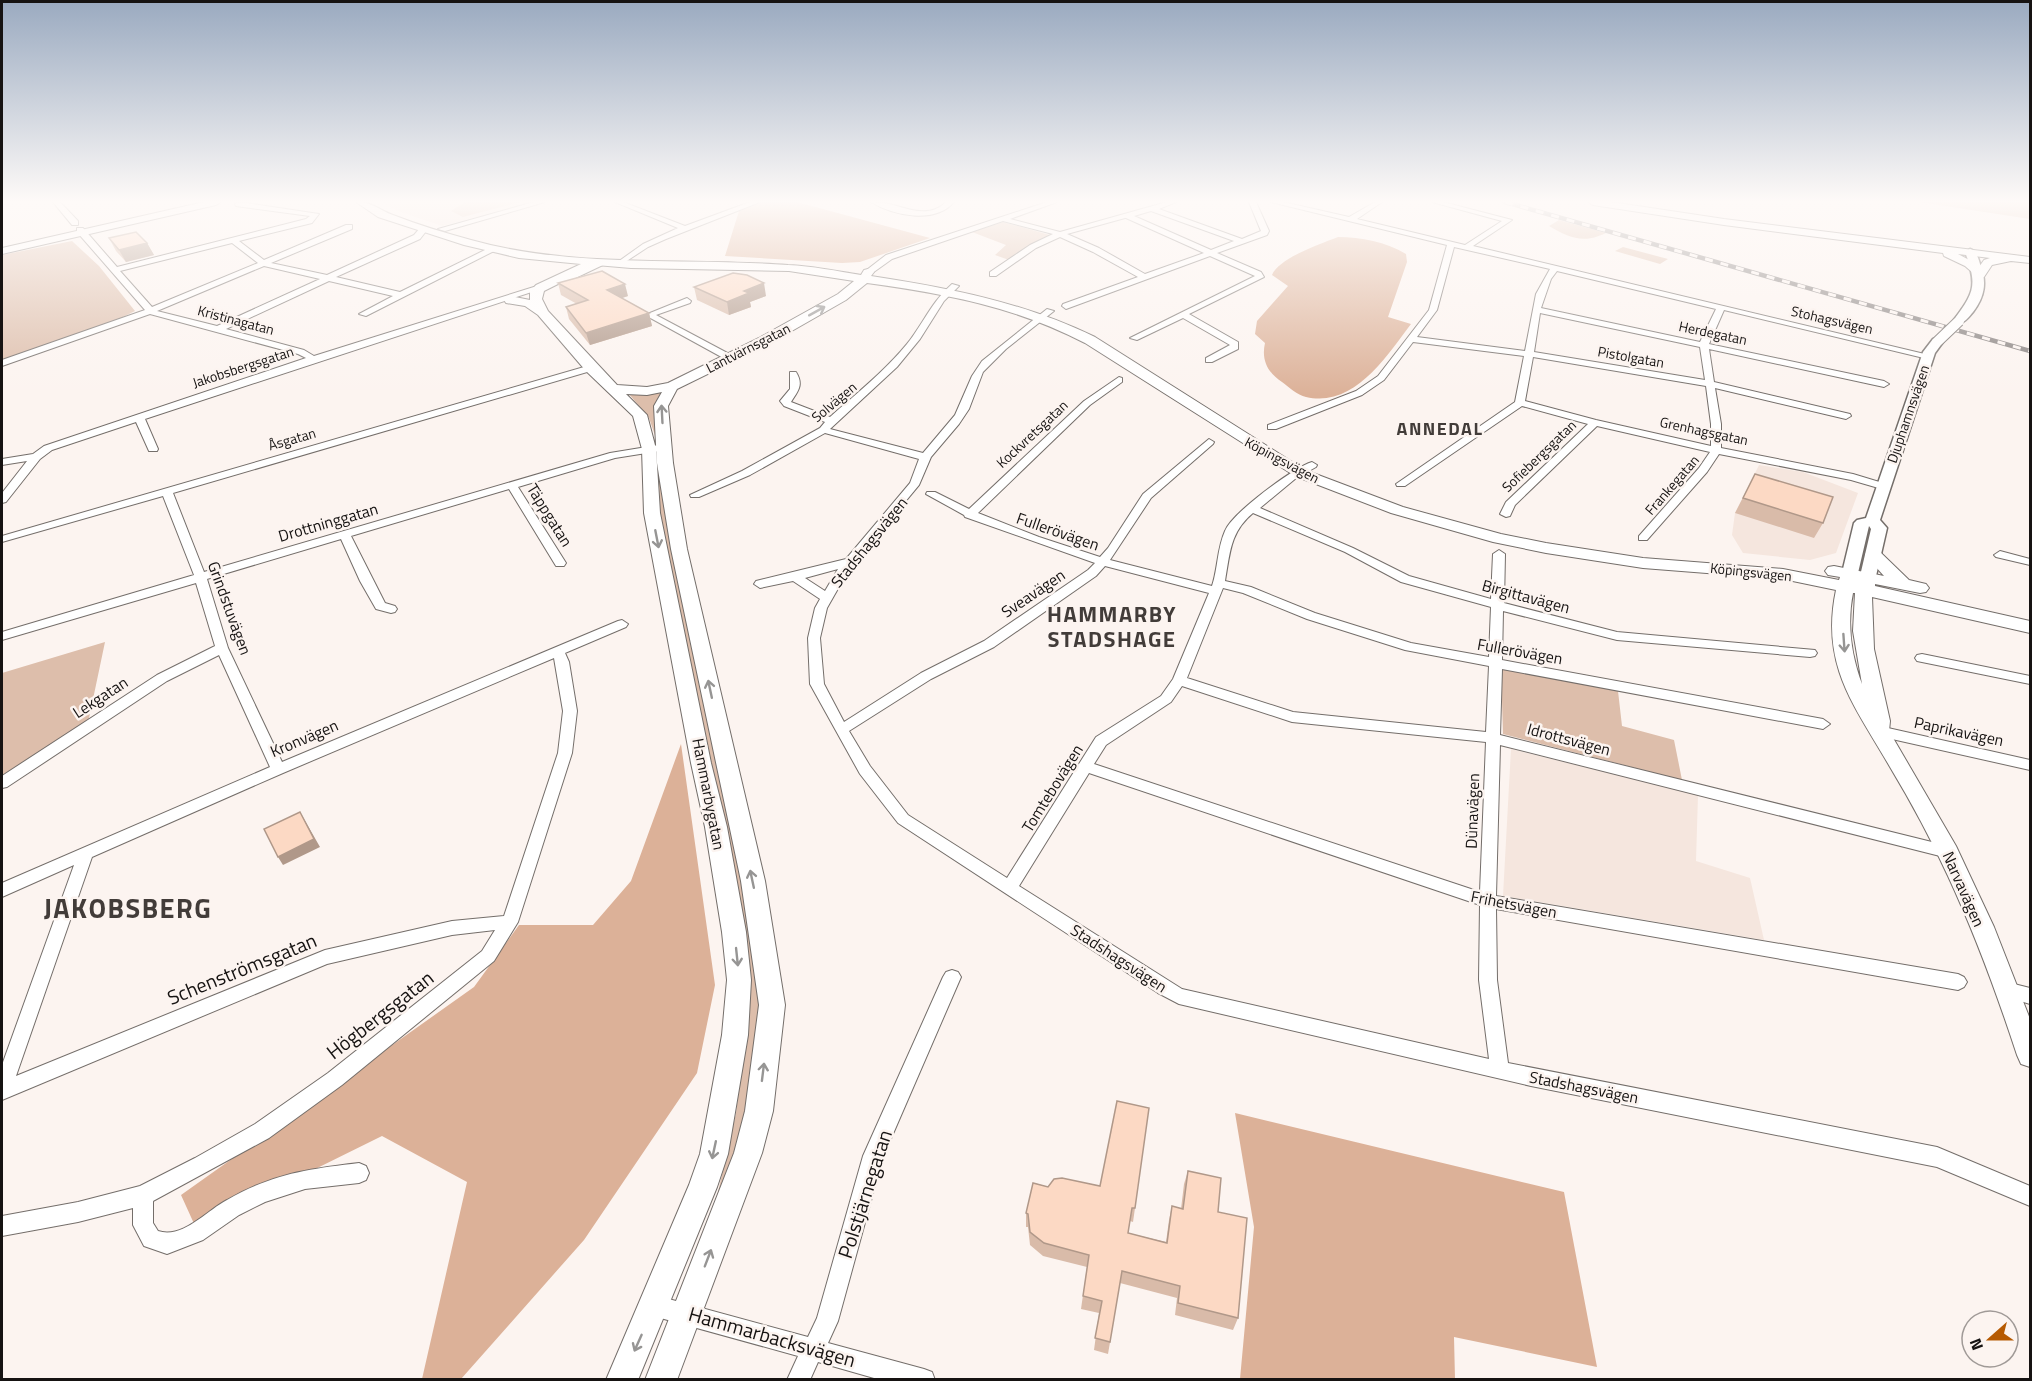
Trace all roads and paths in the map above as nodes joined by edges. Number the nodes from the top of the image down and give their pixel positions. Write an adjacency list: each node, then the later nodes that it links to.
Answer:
1 (113, 266): 22 (street)
2 (130, 266): 22 (street)
3 (255, 266): 37 (street)
4 (278, 266): 28 (street)
5 (353, 266): 28 (street)
6 (459, 266): 31 (street)
7 (573, 266): 23 (main road)
8 (590, 266): 23 (main road)
9 (593, 266): 30 (street, Jakobsbergsgatan)
10 (755, 266): 25 (main road, Köpingsvägen)
11 (877, 266): 25 (street)
12 (1003, 266): 24 (street)
13 (1126, 266): 27 (street)
14 (1172, 266): 27 (street)
15 (1241, 266): 42 (street)
16 (1445, 266): 45 (street)
17 (1549, 266): 21 (street, Stohagsvägen)
18 (1969, 266): 26 (main road)
19 (1976, 266): 26 (street)
20 (1985, 266): 26 (main road)
21 (1556, 268): 36 (street, Stohagsvägen); 38 (street)
22 (116, 270): 37 (street)
23 (571, 273): 30 (main road)
24 (993, 274)
25 (866, 275): 29 (main road, Köpingsvägen); 49 (main road, Lantvärnsgatan, one-way to 25)
26 (1980, 275): 48 (street, Djuphamnsvägen, bridge)
27 (1144, 276): 35 (street)
28 (328, 278): 31 (street); 43 (street)
29 (951, 289): 41 (main road, Köpingsvägen); 64 (street, Solvägen)
30 (538, 290): 32 (street, Jakobsbergsgatan); 33 (street, Jakobsbergsgatan); 39 (main road, Hammarbygatan)
31 (402, 295): 40 (street)
32 (510, 300): 33 (street, Jakobsbergsgatan); 39 (main road, Hammarbygatan)
33 (495, 301): 50 (street, Jakobsbergsgatan)
34 (687, 301): 49 (street)
35 (1066, 306)
36 (1721, 308): 46 (street); 48 (street, Stohagsvägen)
37 (150, 310): 43 (street, Kristinagatan); 52 (street)
38 (1537, 310): 46 (street, Herdegatan); 47 (street)
39 (542, 312): 53 (main road, Hammarbygatan)
40 (363, 314)
41 (1045, 315): 71 (street, Stadshagsvägen); 73 (main road, Köpingsvägen)
42 (1184, 315): 44 (street); 51 (street)
43 (218, 329): 50 (street, Kristinagatan)
44 (1134, 338)
45 (1410, 339): 47 (street, Pistolgatan); 65 (street)
46 (1704, 344): 56 (street, Frankegatan); 57 (street, Herdegatan)
47 (1530, 354): 56 (street, Pistolgatan); 60 (street)
48 (1928, 356): 76 (street, Djuphamnsvägen)
49 (730, 358): 58 (main road, Lantvärnsgatan)
50 (313, 359): 62 (street, Jakobsbergsgatan)
51 (1209, 360)
52 (2, 363)
53 (591, 368): 59 (main road, Hammarbygatan); 77 (street, Åsgatan)
54 (793, 374): 64 (street)
55 (1119, 380): 83 (street, Kockvretsgatan)
56 (1711, 384): 61 (street, Pistolgatan); 69 (street, Frankegatan)
57 (1884, 384)
58 (672, 386): 59 (main road, Lantvärnsgatan); 67 (main road, Hammarbygatan, one-way to 58)
59 (615, 389): 67 (main road, Hammarbygatan)
60 (1520, 403): 63 (street, Grenhagsgatan); 74 (street)
61 (1846, 416)
62 (139, 417): 68 (street); 70 (street, Jakobsbergsgatan)
63 (1595, 423): 69 (street, Grenhagsgatan); 82 (street, Sofiebergsgatan)
64 (827, 426): 71 (street); 79 (street, Solvägen)
65 (1272, 428)
66 (1209, 442): 94 (street, Sveavägen)
67 (657, 448): 75 (street, Drottninggatan); 141 (main road, Hammarbygatan, one-way to 141); 142 (main road, Hammarbygatan, one-way to 67)
68 (153, 449)
69 (1716, 450): 76 (street, Grenhagsgatan); 86 (street, Frankegatan)
70 (36, 457): 72 (street, Jakobsbergsgatan); 80 (street)
71 (925, 457): 91 (street, Stadshagsvägen)
72 (2, 462)
73 (1306, 469): 81 (street, Tomtebovägen); 97 (main road, Köpingsvägen); 97 (main road, Köpingsvägen)
74 (1401, 484)
75 (512, 485): 85 (street, Drottninggatan); 93 (street, Täppgatan)
76 (1882, 486): 84 (street, Djuphamnsvägen)
77 (167, 491): 87 (street, Åsgatan); 95 (street, Grindstuvägen)
78 (931, 494): 83 (street, Fullerövägen)
79 (695, 495)
80 (2, 500)
81 (1251, 508): 99 (street, Tomtebovägen); 103 (street, Birgittavägen)
82 (1506, 514)
83 (969, 515): 94 (street, Fullerövägen)
84 (1872, 521): 89 (street, Djuphamnsvägen); 97 (street, Djuphamnsvägen)
85 (345, 535): 95 (street, Drottninggatan); 104 (street)
86 (1643, 538)
87 (2, 539)
88 (1499, 554): 103 (street, Dünavägen)
89 (1873, 555): 97 (street, Djuphamnsvägen); 100 (main road)
90 (2000, 555): 92 (street)
91 (848, 562): 96 (street); 101 (street, Stadshagsvägen)
92 (2031, 562)
93 (560, 563)
94 (1101, 563): 99 (street, Fullerövägen); 118 (street, Sveavägen)
95 (200, 576): 109 (street, Drottninggatan); 110 (street, Grindstuvägen)
96 (795, 577): 98 (street); 101 (street)
97 (1857, 581): 100 (main road, Köpingsvägen); 102 (main road); 106 (main road, Narvavägen); 119 (main road, Narvavägen, one-way to 119)
98 (760, 584)
99 (1218, 587): 114 (street, Fullerövägen); 115 (street, Tomtebovägen)
100 (1904, 591): 102 (main road, Köpingsvägen); 106 (main road); 108 (main road, Köpingsvägen)
101 (826, 598): 118 (street, Stadshagsvägen)
102 (1989, 604): 105 (main road, Köpingsvägen)
103 (1497, 605): 112 (street, Birgittavägen); 114 (street, Dünavägen)
104 (391, 609)
105 (2031, 614)
106 (1863, 616): 119 (main road, Narvavägen)
107 (622, 624): 111 (street, Kronvägen)
108 (2031, 627)
109 (2, 636)
110 (222, 648): 123 (street, Grindstuvägen); 124 (street, Lekgatan)
111 (556, 651): 123 (street, Kronvägen); 130 (street, Högbergsgatan)
112 (1810, 653)
113 (1922, 658): 116 (street)
114 (1494, 664): 117 (street, Fullerövägen); 120 (street, Dünavägen)
115 (1179, 680): 120 (street, Idrottsvägen); 122 (street, Tomtebovägen)
116 (2031, 680)
117 (1823, 724)
118 (841, 730): 127 (street, Stadshagsvägen)
119 (1879, 732): 121 (street, Paprikavägen); 125 (main road, Narvavägen)
120 (1493, 738): 125 (street, Idrottsvägen); 129 (street, Dünavägen)
121 (2031, 765)
122 (1085, 766): 127 (street, Tomtebovägen); 129 (street, Frihetsvägen)
123 (278, 769): 126 (street, Kronvägen)
124 (2, 783)
125 (1948, 852): 133 (main road, Narvavägen)
126 (86, 853): 128 (street, Kronvägen); 136 (street)
127 (1010, 886): 135 (street, Stadshagsvägen)
128 (2, 890)
129 (1488, 901): 132 (street, Frihetsvägen); 135 (street, Dünavägen)
130 (510, 922): 136 (street, Schenströmsgatan); 138 (street, Högbergsgatan)
131 (952, 977): 143 (street, Polstjärnegatan)
132 (1958, 982)
133 (2020, 994): 134 (main road, Narvavägen)
134 (2031, 1055)
135 (1500, 1069): 139 (street, Stadshagsvägen)
136 (2, 1090)
137 (359, 1173): 138 (street)
138 (143, 1195): 140 (street, Högbergsgatan)
139 (2031, 1196)
140 (2, 1226)
141 (654, 1306): 142 (street, Hammarbacksvägen); 144 (main road, Hammarbygatan, one-way to 144)
142 (687, 1313): 143 (street, Hammarbacksvägen); 145 (main road, Hammarbygatan)
143 (813, 1348): 146 (street, Polstjärnegatan); 147 (street, Hammarbacksvägen)
144 (622, 1380)
145 (661, 1380)
146 (798, 1380)
147 (924, 1380)

